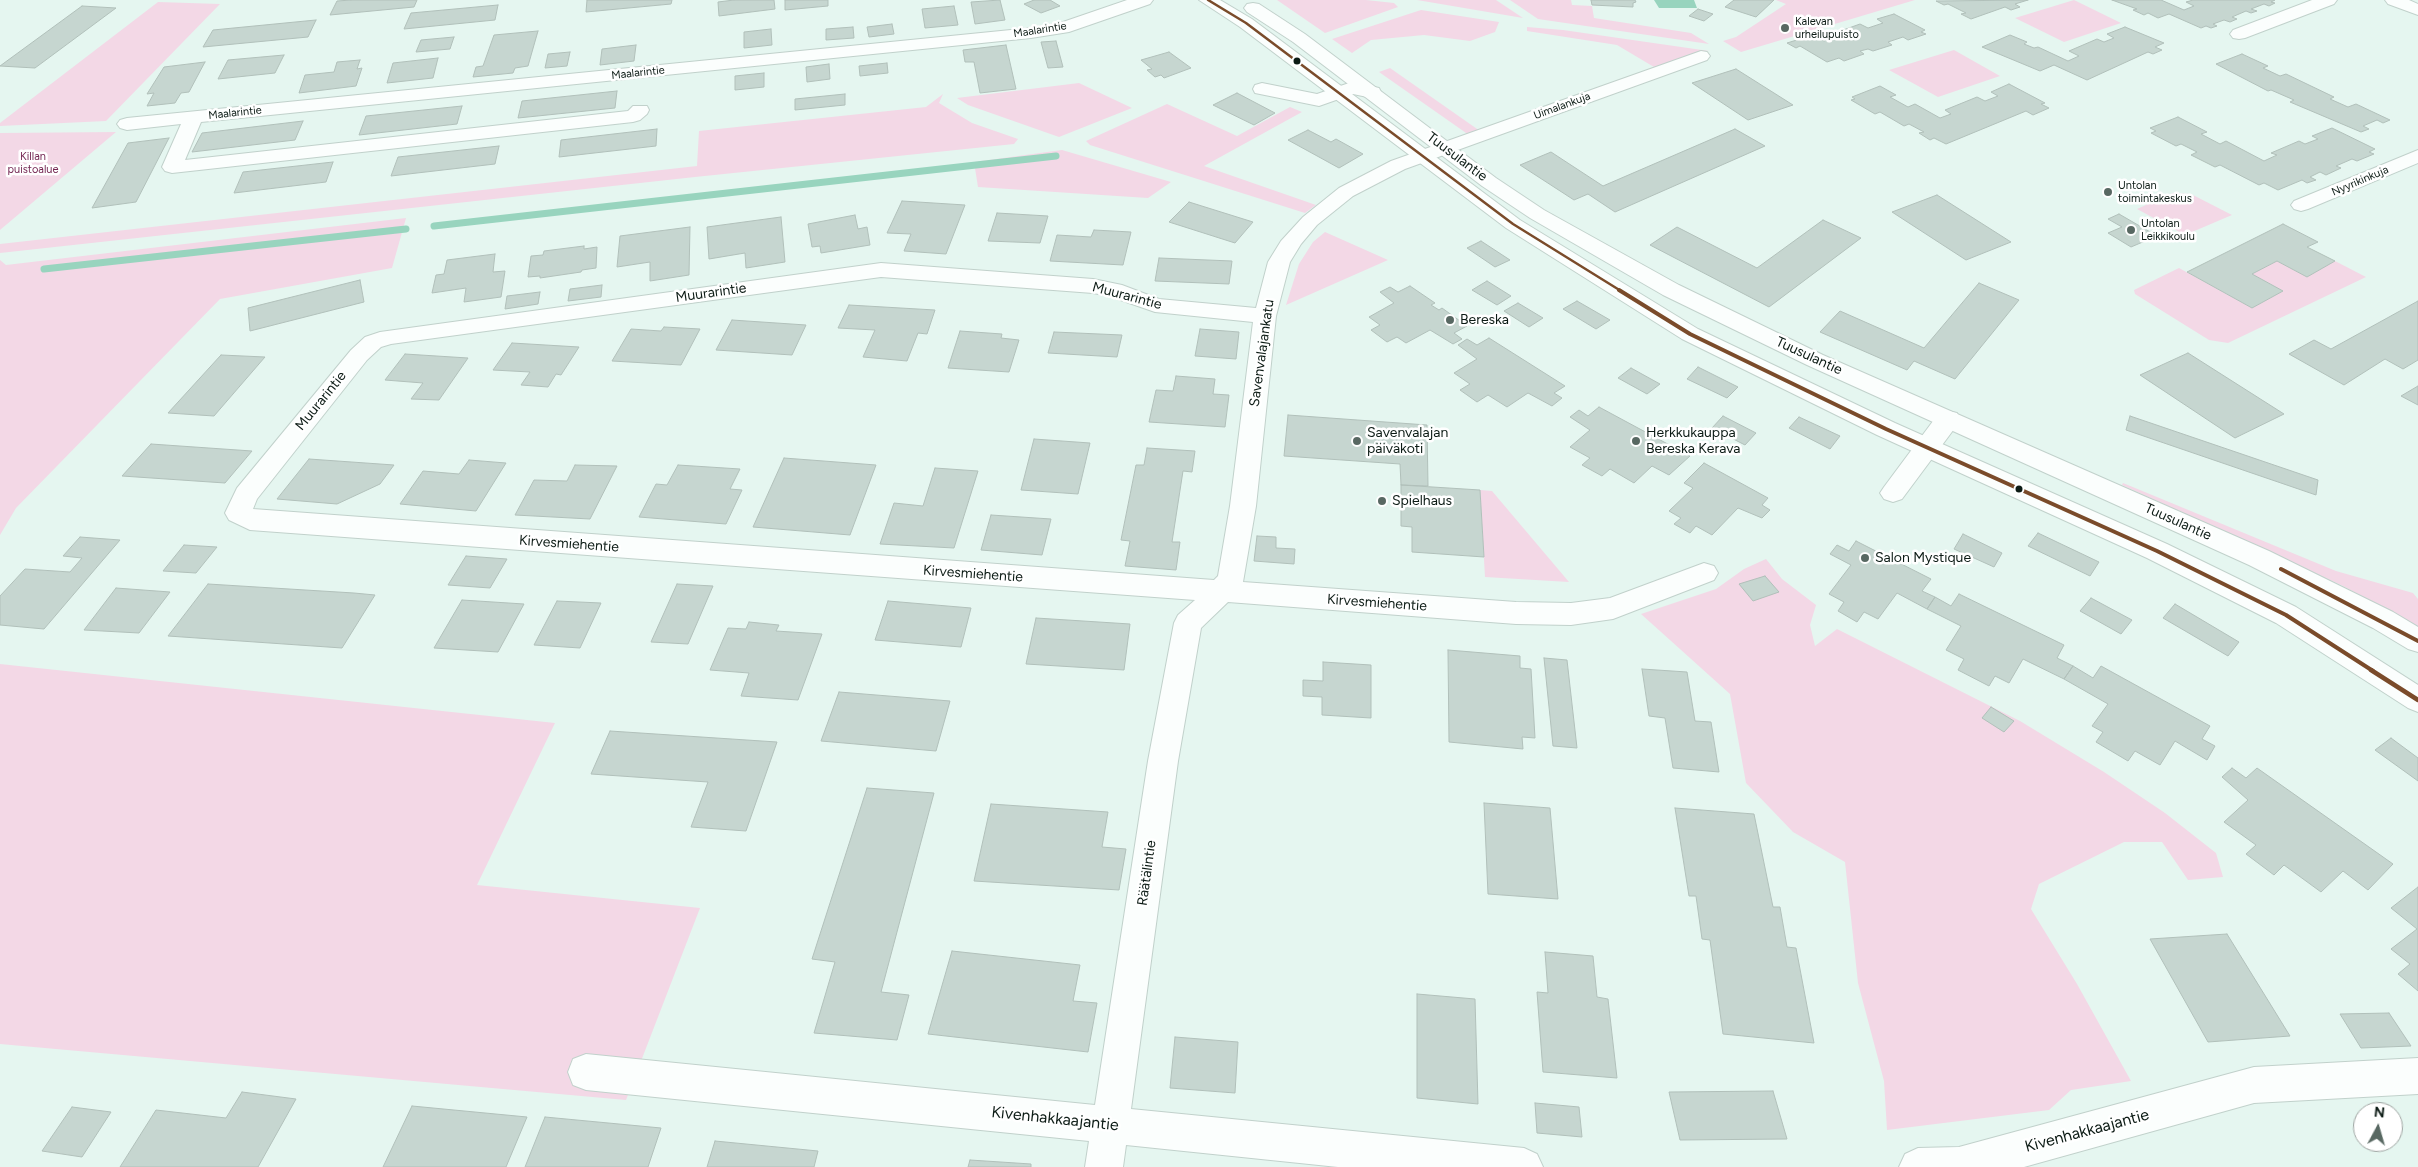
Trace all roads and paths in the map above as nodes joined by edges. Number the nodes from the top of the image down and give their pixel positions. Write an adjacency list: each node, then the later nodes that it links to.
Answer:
1 (1144, 0): 9 (street, Maalarintie)
2 (1208, 0): 12 (street, Tuusulantie)
3 (1240, 0): 13 (street, Tuusulantie)
4 (2328, 0): 8 (street)
5 (2394, 0): 7 (street)
6 (1080, 6): 9 (street)
7 (2418, 10)
8 (2239, 34)
9 (946, 42): 15 (street, Maalarintie)
10 (1701, 56): 17 (street, Uimalankuja)
11 (1262, 89): 12 (street)
12 (1337, 92): 13 (street); 18 (street, Tuusulantie)
13 (1372, 92): 17 (street, Tuusulantie)
14 (640, 110): 15 (street)
15 (193, 118): 16 (street, Maalarintie)
16 (127, 124)
17 (1445, 148): 18 (street, Uimalankuja); 22 (street, Tuusulantie)
18 (1423, 156): 21 (street, Savenvalajankatu); 23 (street, Tuusulantie)
19 (2418, 156): 20 (street, Nyyrikinkuja)
20 (2301, 205)
21 (1265, 316): 25 (street, Muurarintie); 27 (street, Savenvalajankatu)
22 (1948, 419): 23 (street); 28 (street, Tuusulantie)
23 (1927, 448): 24 (street); 29 (street, Tuusulantie)
24 (1893, 493)
25 (238, 513): 27 (street, Kirvesmiehentie)
26 (1704, 573): 27 (street, Kirvesmiehentie)
27 (1220, 593): 32 (street, Räätälintie)
28 (2418, 641)
29 (2418, 700)
30 (586, 1072): 32 (street, Kivenhakkaajantie)
31 (2418, 1076): 35 (street, Kivenhakkaajantie)
32 (1111, 1124): 33 (street, Räätälintie); 34 (street, Kivenhakkaajantie)
33 (1104, 1167)
34 (1524, 1167)
35 (1918, 1167)

